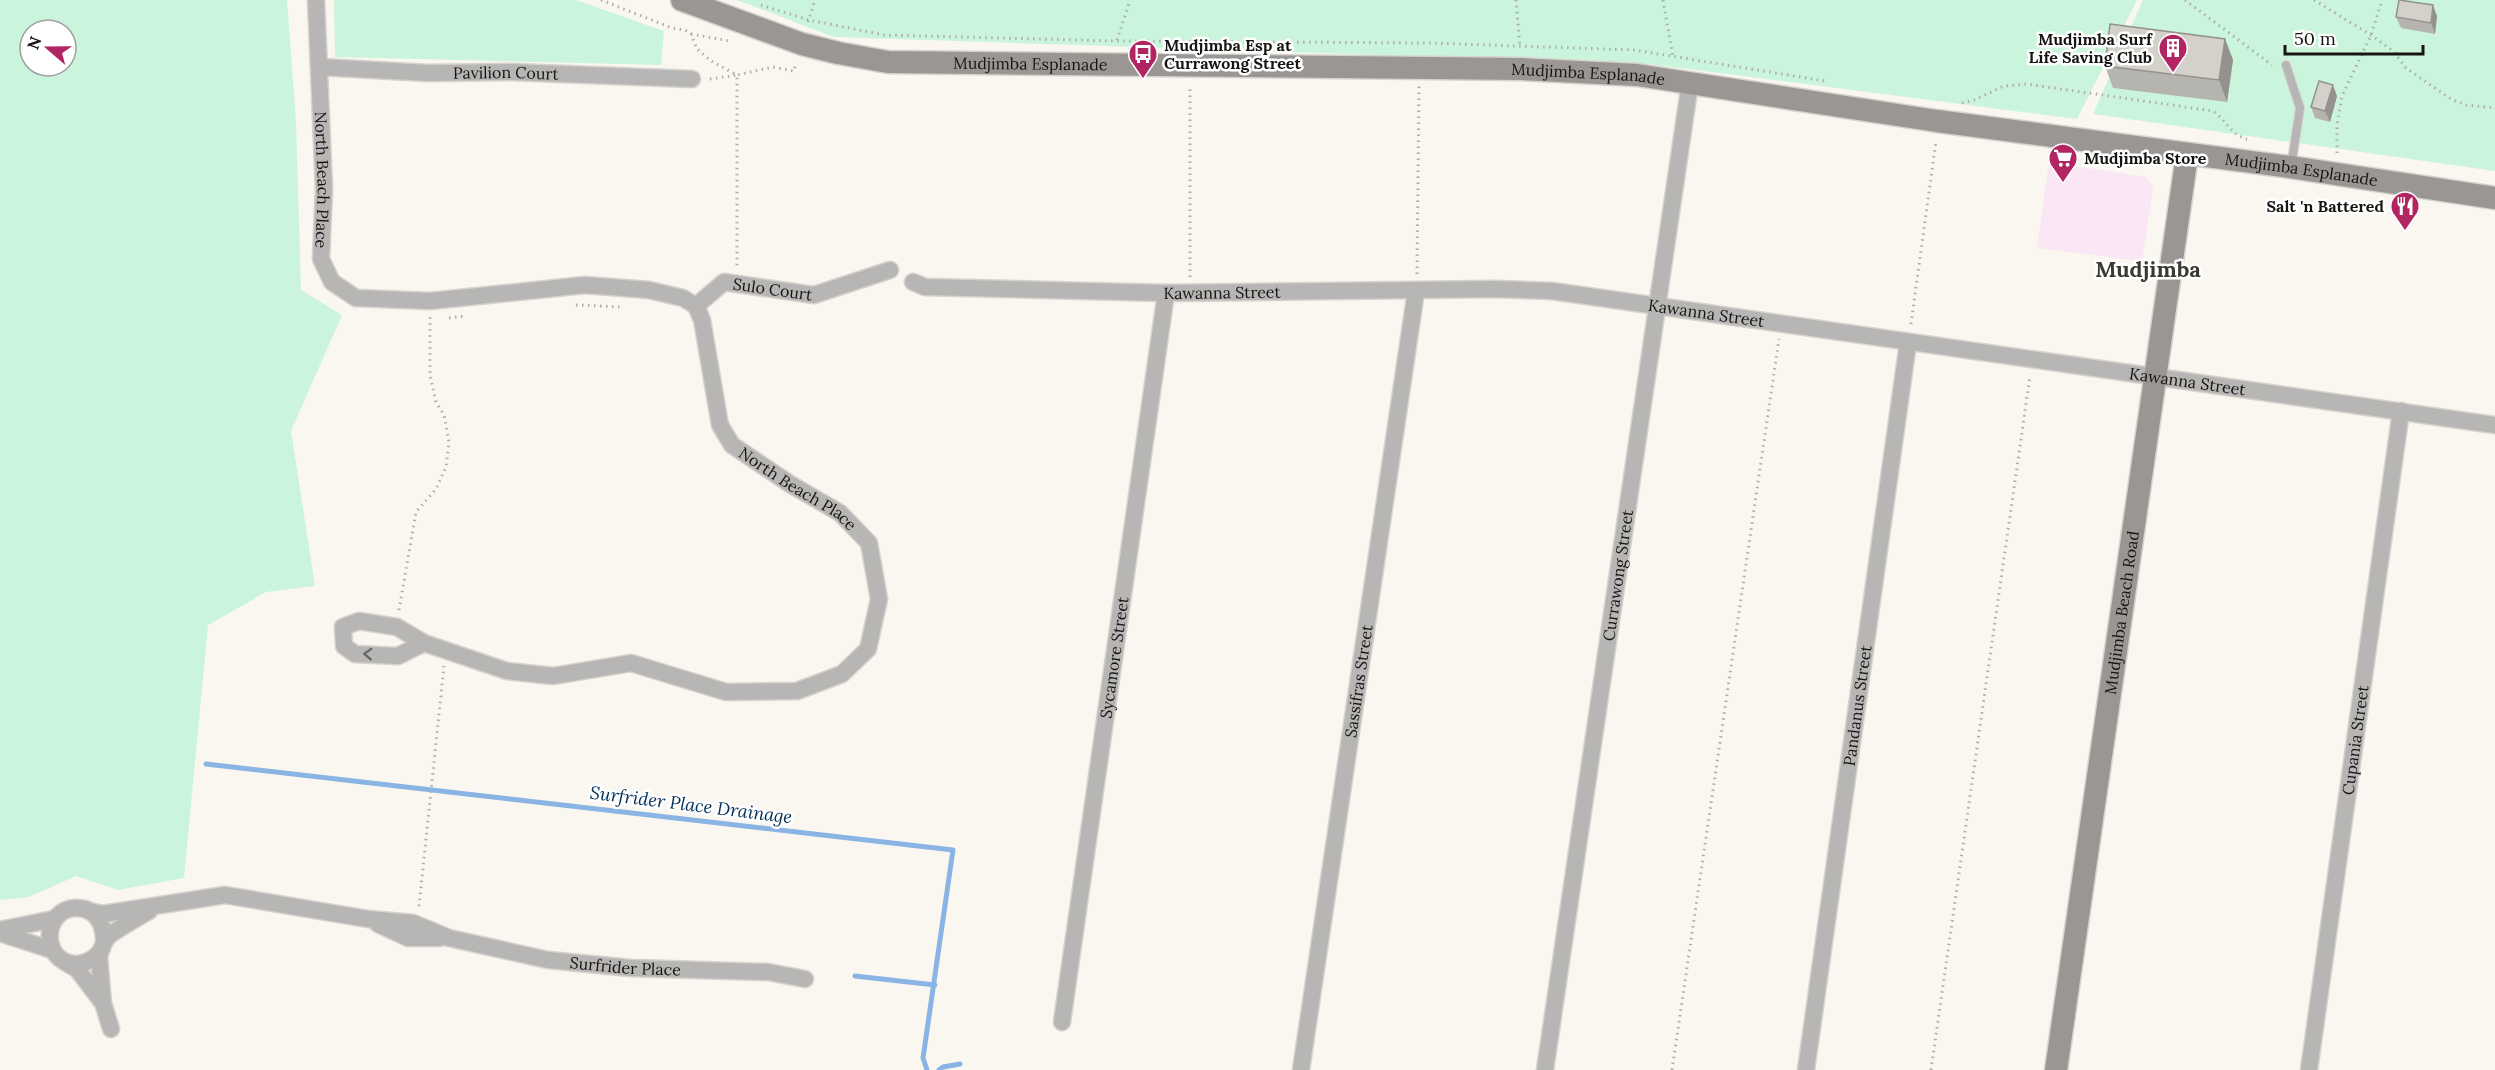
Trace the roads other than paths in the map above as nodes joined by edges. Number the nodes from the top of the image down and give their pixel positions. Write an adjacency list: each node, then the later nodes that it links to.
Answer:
1 (316, 0): 4 (street, North Beach Place)
2 (682, 0): 6 (street, Mudjimba Esplanade)
3 (2286, 65): 8 (lane)
4 (320, 67): 5 (street, Pavilion Court); 14 (street, North Beach Place)
5 (692, 79)
6 (1682, 81): 7 (street, Mudjimba Esplanade); 15 (street, Currawong Street)
7 (2187, 155): 8 (street, Mudjimba Esplanade); 17 (street, Mudjimba Beach Road)
8 (2290, 167): 9 (street, Mudjimba Esplanade)
9 (2495, 198)
10 (890, 270): 14 (street, Sulo Court)
11 (914, 282): 13 (street, Kawanna Street)
12 (1416, 291): 13 (street, Kawanna Street); 15 (street, Kawanna Street); 31 (street, Sassifras Street)
13 (1166, 293): 29 (street, Sycamore Street)
14 (696, 306): 20 (street, North Beach Place)
15 (1658, 306): 16 (street, Kawanna Street); 32 (street, Currawong Street)
16 (1908, 343): 17 (street, Kawanna Street); 33 (street, Pandanus Street)
17 (2156, 376): 18 (street, Kawanna Street); 34 (street, Mudjimba Beach Road)
18 (2401, 411): 19 (street, Kawanna Street); 35 (street, Cupania Street)
19 (2495, 425)
20 (424, 643): 20 (street, North Beach Place, one-way to 20)
21 (156, 907): 22 (street, Surfrider Place); 25 (street, Surfrider Place); 27 (street, Surfrider Place)
22 (89, 911): 23 (street); 25 (street)
23 (54, 920): 24 (street); 26 (street)
24 (0, 931): 26 (street)
25 (102, 946): 26 (street); 28 (street)
26 (57, 955): 28 (street)
27 (805, 979)
28 (103, 1003): 30 (street)
29 (1062, 1022)
30 (111, 1029)
31 (1301, 1070)
32 (1545, 1070)
33 (1806, 1070)
34 (2056, 1070)
35 (2309, 1070)

